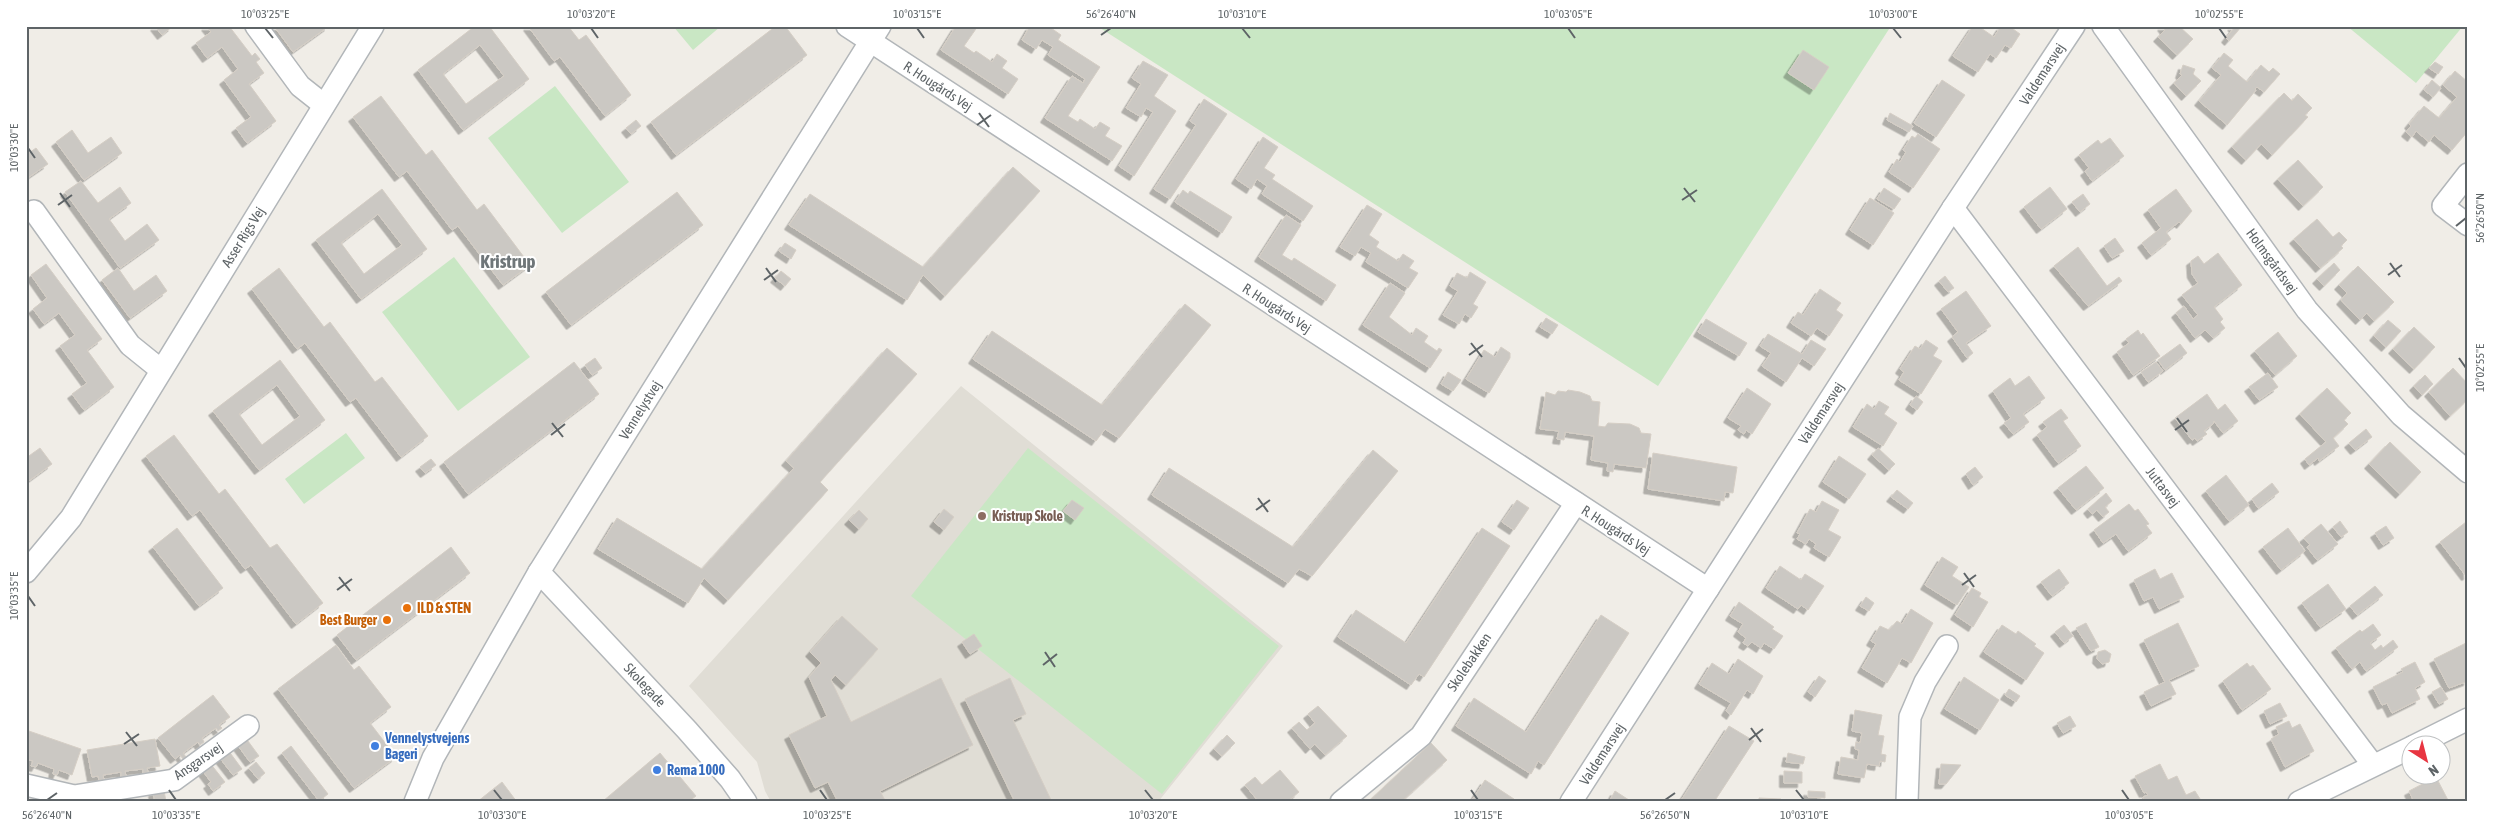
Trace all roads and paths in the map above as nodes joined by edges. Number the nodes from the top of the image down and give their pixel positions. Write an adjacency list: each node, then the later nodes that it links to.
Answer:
1 (256, 26): 7 (street)
2 (372, 26): 7 (street, Asser Rigs Vej)
3 (847, 26): 6 (street, R. Hougårds Vej)
4 (2074, 26): 9 (street, Valdemarsvej)
5 (2103, 26): 13 (street, Holmsgårdsvej)
6 (875, 34): 14 (street, R. Hougårds Vej); 16 (street, Vennelystvej)
7 (324, 105): 12 (street, Asser Rigs Vej)
8 (2468, 174): 11 (street)
9 (1954, 208): 17 (street, Valdemarsvej); 23 (street, Juttasvej)
10 (34, 211): 12 (street)
11 (2468, 225)
12 (161, 370): 15 (street, Asser Rigs Vej)
13 (2468, 472)
14 (1576, 503): 17 (street, R. Hougårds Vej); 27 (street, Skolebakken)
15 (29, 563)
16 (539, 572): 25 (street, Vennelystvej); 26 (street, Skolegade)
17 (1708, 589): 28 (street, Valdemarsvej)
18 (1947, 646): 29 (street)
19 (2468, 719): 21 (street)
20 (248, 726): 24 (street, Ansgarsvej)
21 (2433, 736)
22 (2402, 751): 23 (street)
23 (2373, 765): 30 (street)
24 (26, 785)
25 (416, 802)
26 (746, 802)
27 (1341, 802)
28 (1571, 802)
29 (1907, 802)
30 (2299, 802)

